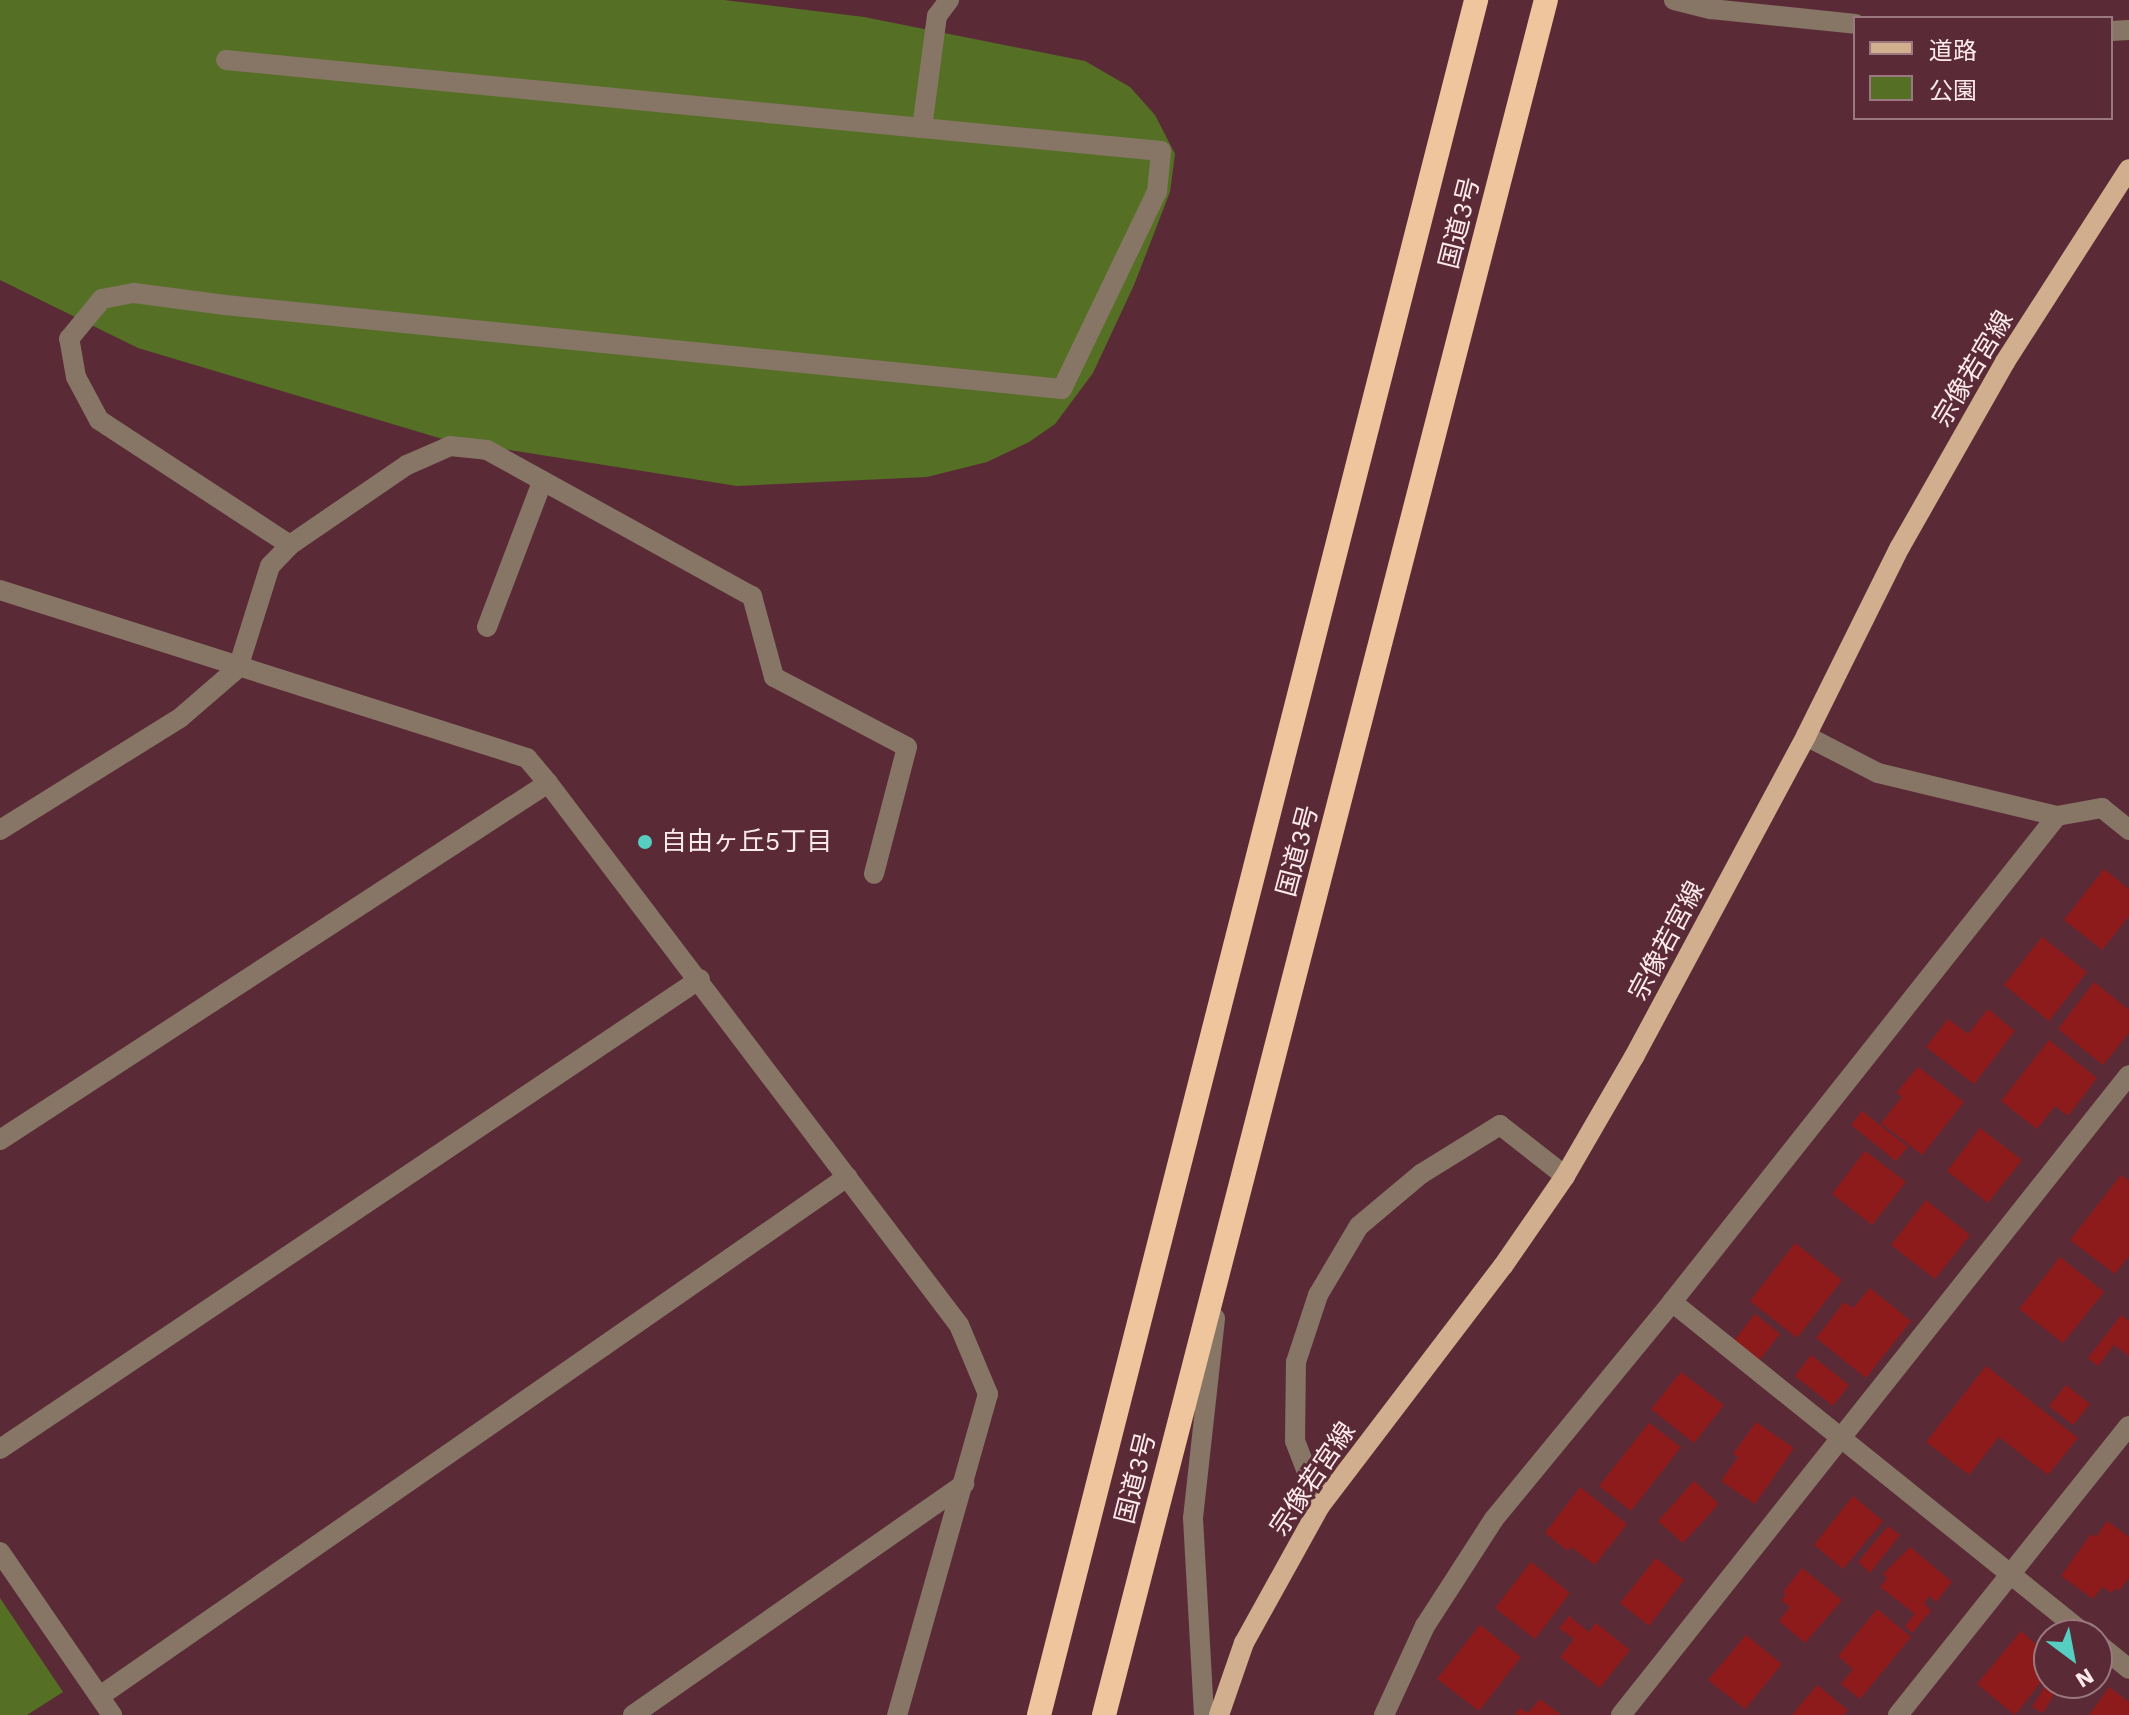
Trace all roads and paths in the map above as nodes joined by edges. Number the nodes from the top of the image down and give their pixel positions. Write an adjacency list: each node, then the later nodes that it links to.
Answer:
1 (949, 0): 7 (street)
2 (1476, 0): 41 (highway, 国道3号)
3 (1546, 0): 25 (highway, 国道3号)
4 (1674, 0): 5 (street)
5 (1853, 24)
6 (226, 60): 7 (street)
7 (922, 128): 10 (street)
8 (2129, 169): 14 (main road, 宗像若宮線)
9 (542, 482): 10 (street); 12 (street); 19 (street)
10 (290, 545): 13 (street)
11 (0, 590): 13 (street)
12 (487, 627)
13 (238, 668): 15 (street); 17 (street)
14 (1806, 736): 16 (street); 23 (main road, 宗像若宮線)
15 (548, 783): 20 (street); 22 (street)
16 (2057, 816): 18 (street); 26 (street)
17 (0, 830)
18 (2129, 830)
19 (874, 874)
20 (700, 979): 24 (street); 29 (street)
21 (2129, 1075): 28 (street)
22 (0, 1140)
23 (1565, 1176): 31 (main road, 宗像若宮線); 31 (street)
24 (847, 1177): 30 (street); 37 (street)
25 (1222, 1255): 42 (highway, 国道3号); 43 (street)
26 (1672, 1302): 28 (street); 45 (street)
27 (2129, 1426): 33 (street)
28 (1842, 1438): 33 (street); 46 (street)
29 (0, 1449)
30 (964, 1484): 39 (street); 40 (street)
31 (1320, 1506): 44 (main road, 宗像若宮線)
32 (0, 1552): 37 (street)
33 (2010, 1575): 34 (street); 47 (street)
34 (2066, 1619)
35 (2113, 1656): 36 (street)
36 (2129, 1669)
37 (100, 1696): 38 (street)
38 (112, 1715)
39 (633, 1715)
40 (897, 1715)
41 (1039, 1715)
42 (1104, 1715)
43 (1204, 1715)
44 (1219, 1715)
45 (1384, 1715)
46 (1621, 1715)
47 (1898, 1715)

